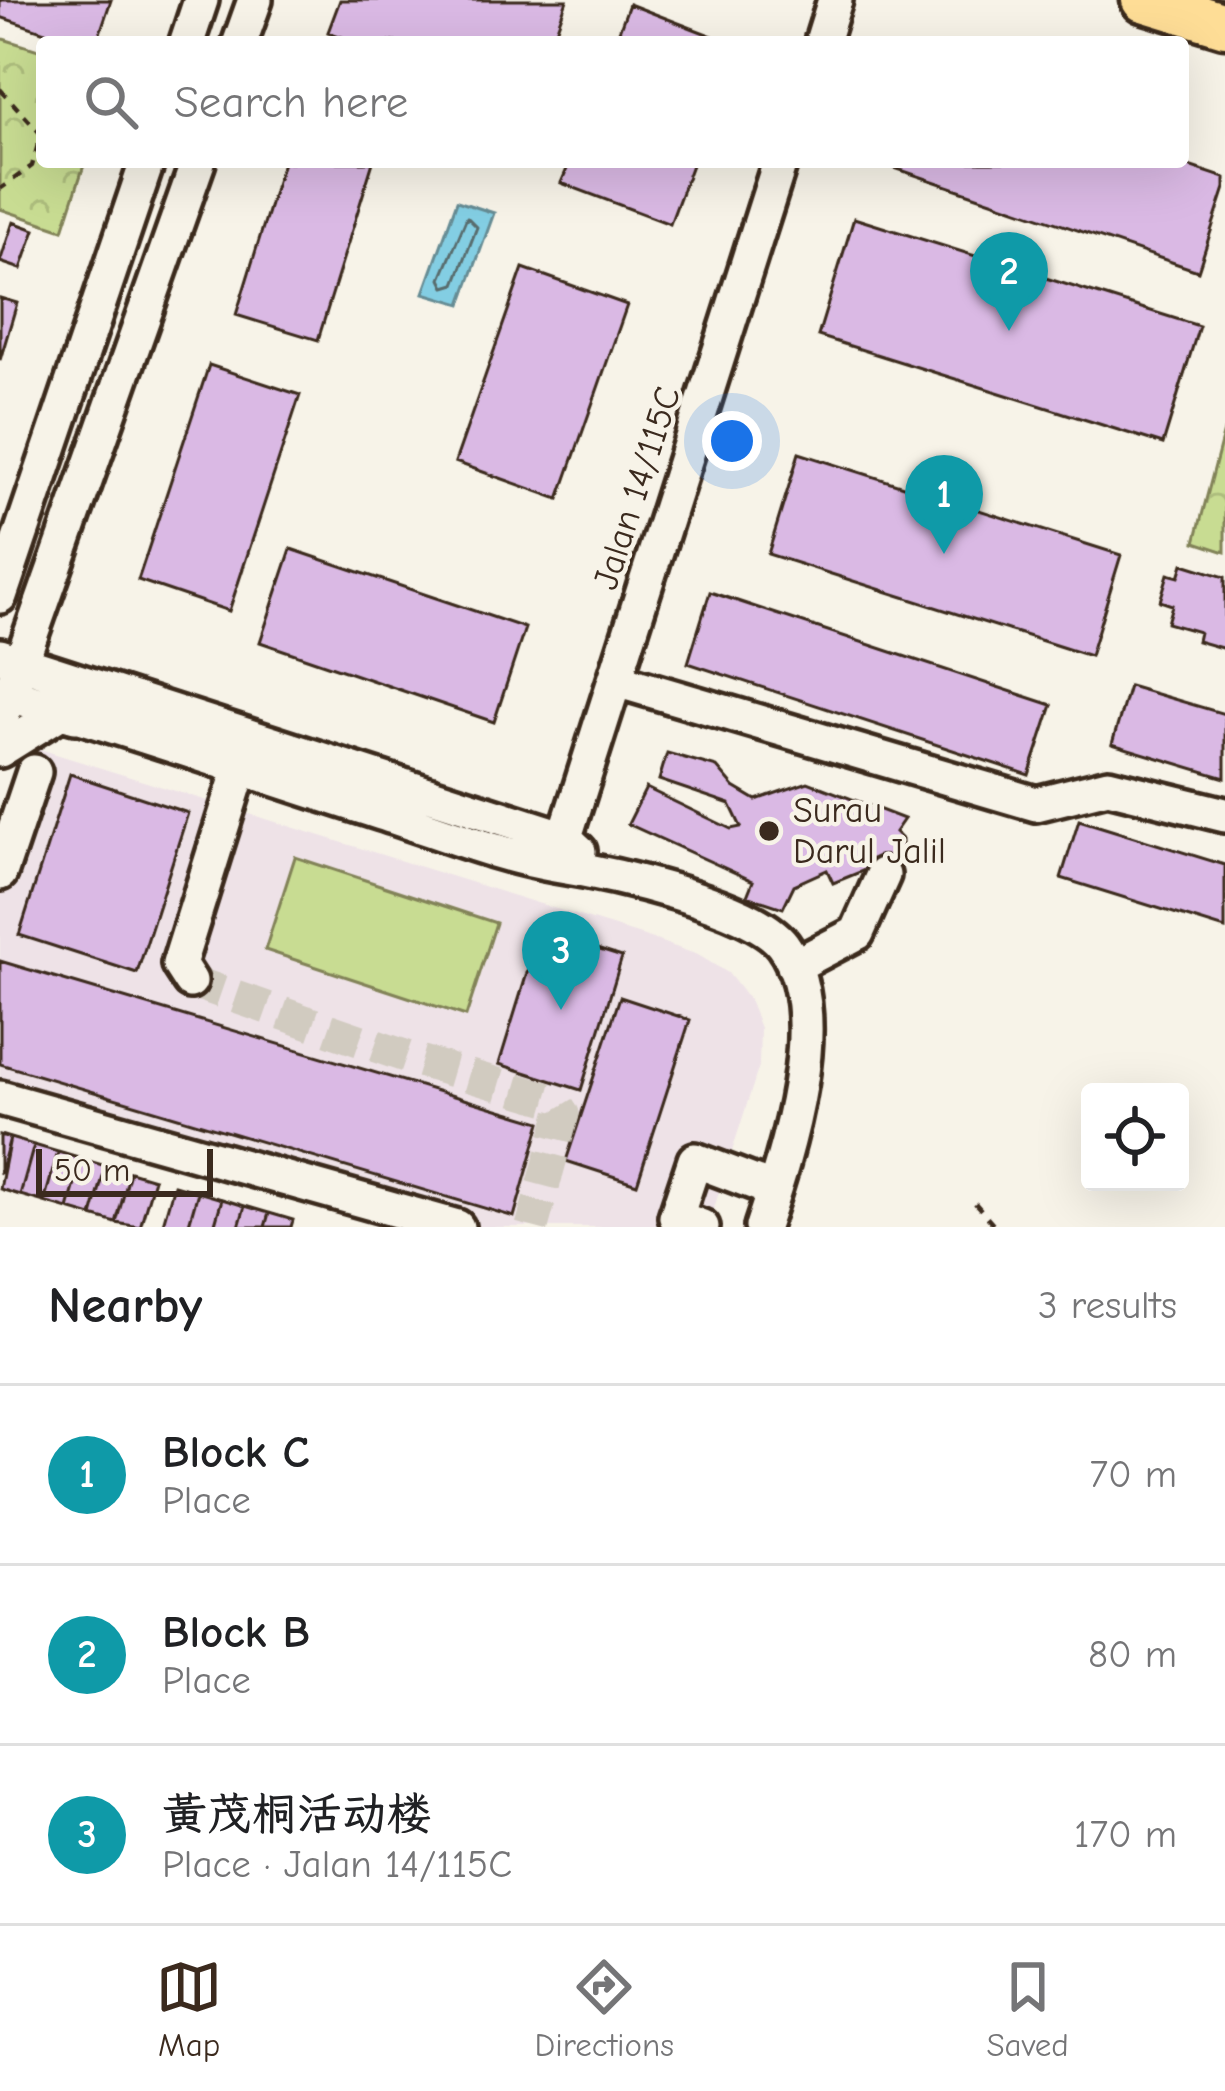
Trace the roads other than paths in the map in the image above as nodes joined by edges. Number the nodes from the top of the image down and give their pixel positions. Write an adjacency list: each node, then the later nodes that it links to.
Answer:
1 (201, 0): 6 (street)
2 (255, 0): 7 (street)
3 (835, 0): 8 (street)
4 (1143, 0): 5 (main road)
5 (1225, 25)
6 (189, 36)
7 (242, 36)
8 (823, 36)
9 (145, 168): 12 (street)
10 (196, 168): 13 (street)
11 (778, 168): 14 (street, Jalan 14/115C)
12 (0, 596)
13 (37, 624): 15 (street); 16 (street)
14 (616, 680): 21 (street); 22 (street, Jalan 14/115C)
15 (7, 685): 16 (street); 17 (street)
16 (88, 685): 22 (street)
17 (82, 719): 18 (street); 19 (street)
18 (0, 749)
19 (240, 769): 22 (street); 26 (street)
20 (34, 772): 23 (street)
21 (1225, 815)
22 (560, 851): 25 (street)
23 (0, 873)
24 (883, 875): 25 (street)
25 (794, 965): 28 (street)
26 (190, 981)
27 (0, 1098): 29 (street)
28 (774, 1190): 30 (street); 31 (street)
29 (457, 1227)
30 (702, 1227)
31 (762, 1227)

